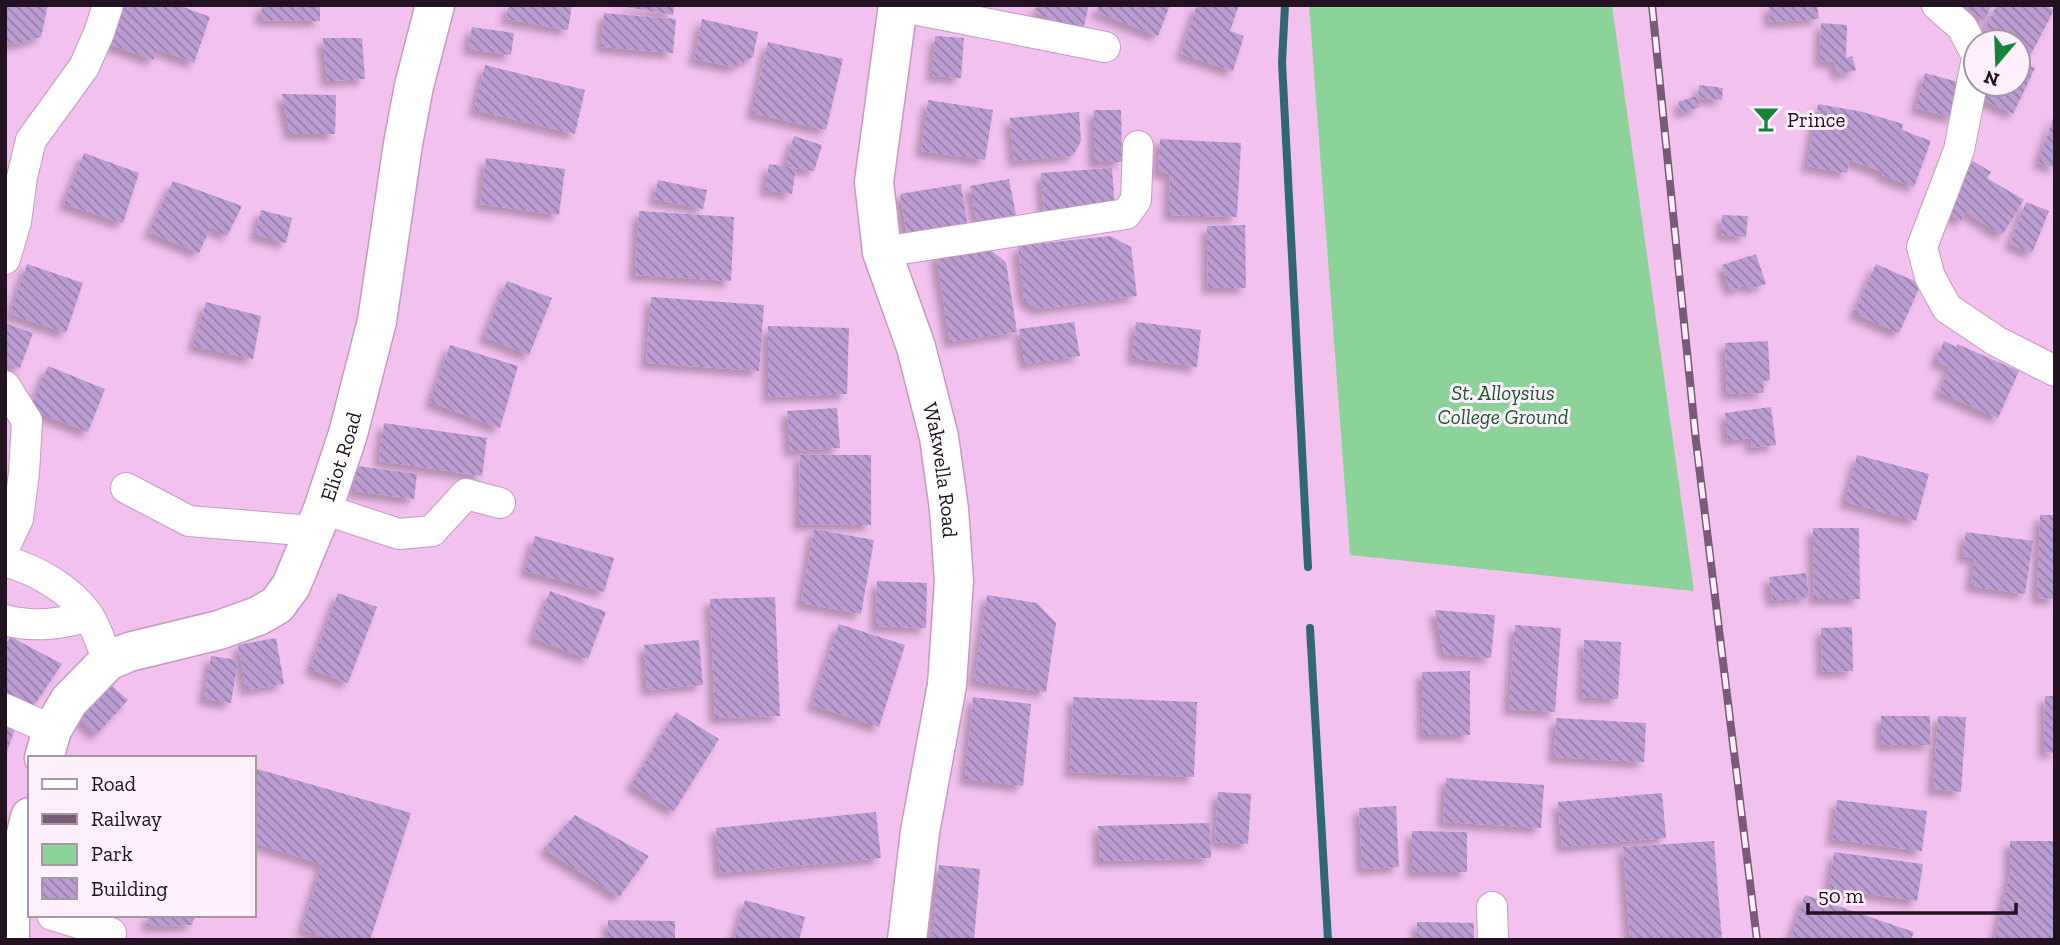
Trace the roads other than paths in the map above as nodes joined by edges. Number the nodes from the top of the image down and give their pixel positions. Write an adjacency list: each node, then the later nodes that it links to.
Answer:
1 (108, 5): 10 (street)
2 (435, 5): 15 (street, Eliot Road)
3 (1937, 5): 5 (street)
4 (898, 6): 6 (street); 9 (street, Wakwella Road)
5 (1963, 28)
6 (1105, 47)
7 (1969, 98): 11 (street)
8 (1138, 146): 9 (street)
9 (882, 252): 28 (street, Wakwella Road)
10 (5, 259)
11 (2055, 371)
12 (5, 386): 16 (street)
13 (126, 488): 15 (street)
14 (500, 503): 15 (street)
15 (318, 520): 20 (street, Eliot Road)
16 (5, 546)
17 (5, 561): 18 (street)
18 (89, 616): 19 (street); 20 (street)
19 (5, 620)
20 (108, 661): 22 (street, Eliot Road)
21 (5, 709): 22 (street)
22 (48, 744)
23 (28, 831): 25 (street)
24 (1492, 907): 29 (street)
25 (16, 917)
26 (59, 917): 27 (street)
27 (111, 933)
28 (907, 940)
29 (1493, 940)

